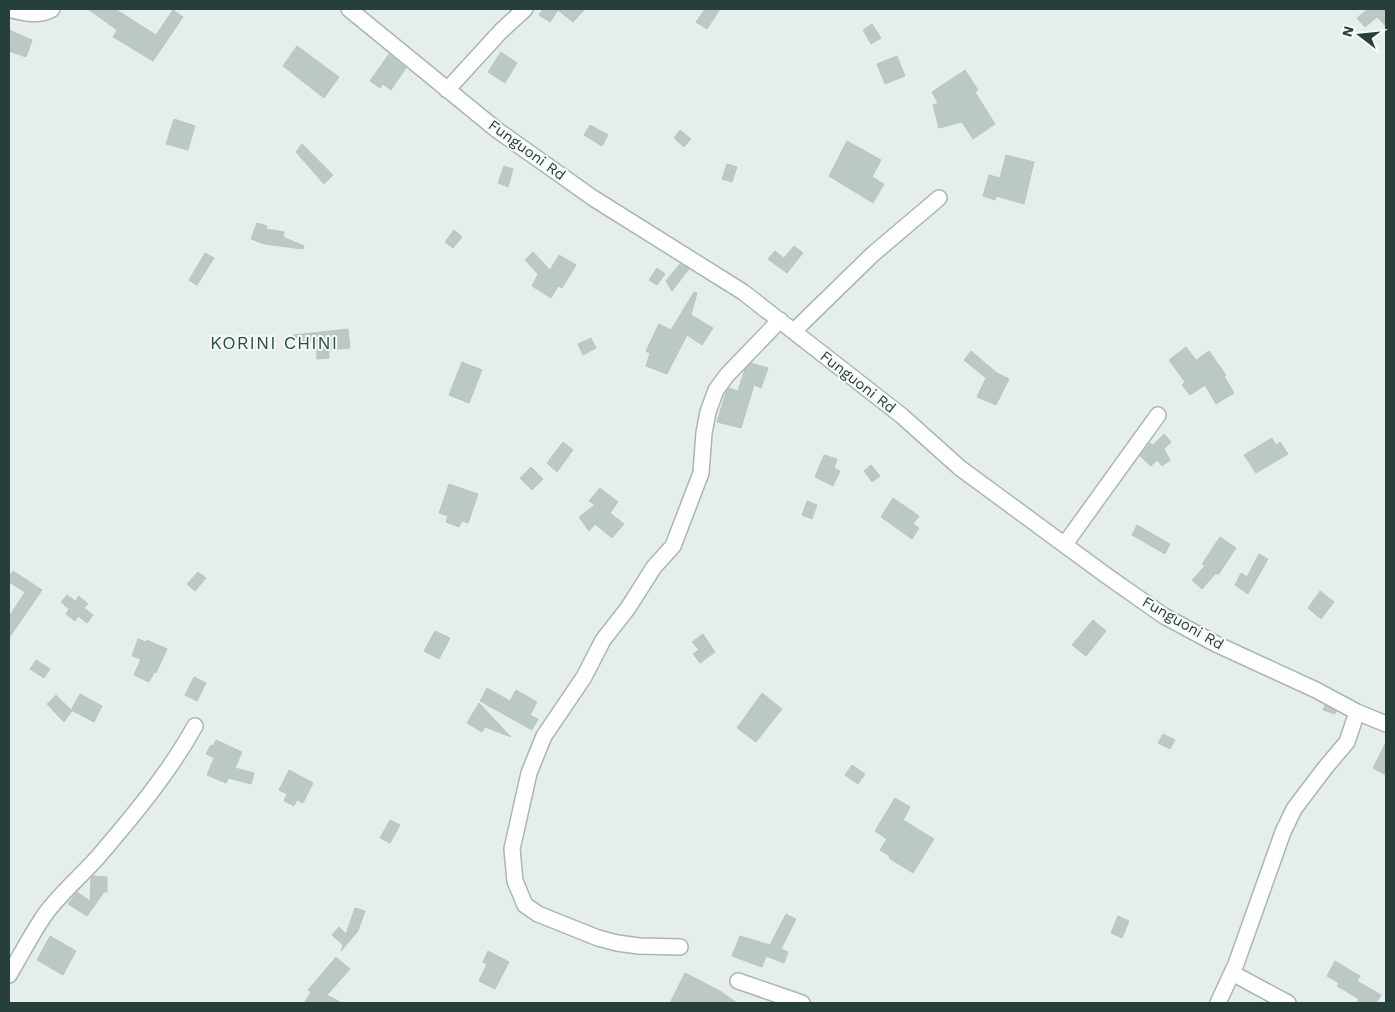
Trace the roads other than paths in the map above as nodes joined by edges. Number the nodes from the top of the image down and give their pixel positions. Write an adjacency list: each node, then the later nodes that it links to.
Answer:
1 (9, 9): 2 (street)
2 (52, 9)
3 (349, 9): 5 (street, Funguoni Rd)
4 (525, 9): 5 (street)
5 (447, 90): 7 (street, Funguoni Rd)
6 (939, 198): 8 (street)
7 (780, 320): 8 (street, Funguoni Rd); 14 (street)
8 (794, 331): 10 (street, Funguoni Rd)
9 (1158, 416): 10 (street)
10 (1065, 544): 11 (street, Funguoni Rd)
11 (1357, 712): 12 (street, Funguoni Rd); 15 (street)
12 (1386, 724)
13 (195, 726): 16 (street)
14 (680, 947)
15 (1232, 973): 19 (street); 20 (street)
16 (9, 975)
17 (738, 981): 18 (street)
18 (802, 1003)
19 (1218, 1003)
20 (1288, 1003)

